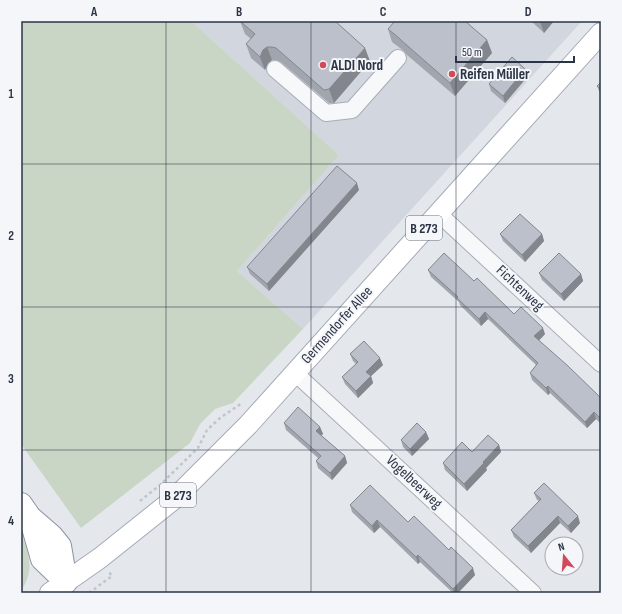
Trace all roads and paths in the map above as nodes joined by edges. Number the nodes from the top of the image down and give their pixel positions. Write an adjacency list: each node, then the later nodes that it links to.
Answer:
1 (601, 33): 4 (main road, Germendorfer Allee / B 273)
2 (398, 58): 3 (street)
3 (275, 69)
4 (438, 213): 5 (street, Fichtenweg); 6 (main road, Germendorfer Allee / B 273)
5 (601, 364)
6 (294, 372): 8 (main road, Germendorfer Allee / B 273); 9 (street, Vogelbeerweg)
7 (25, 511): 8 (highway)
8 (63, 589)
9 (533, 593)

